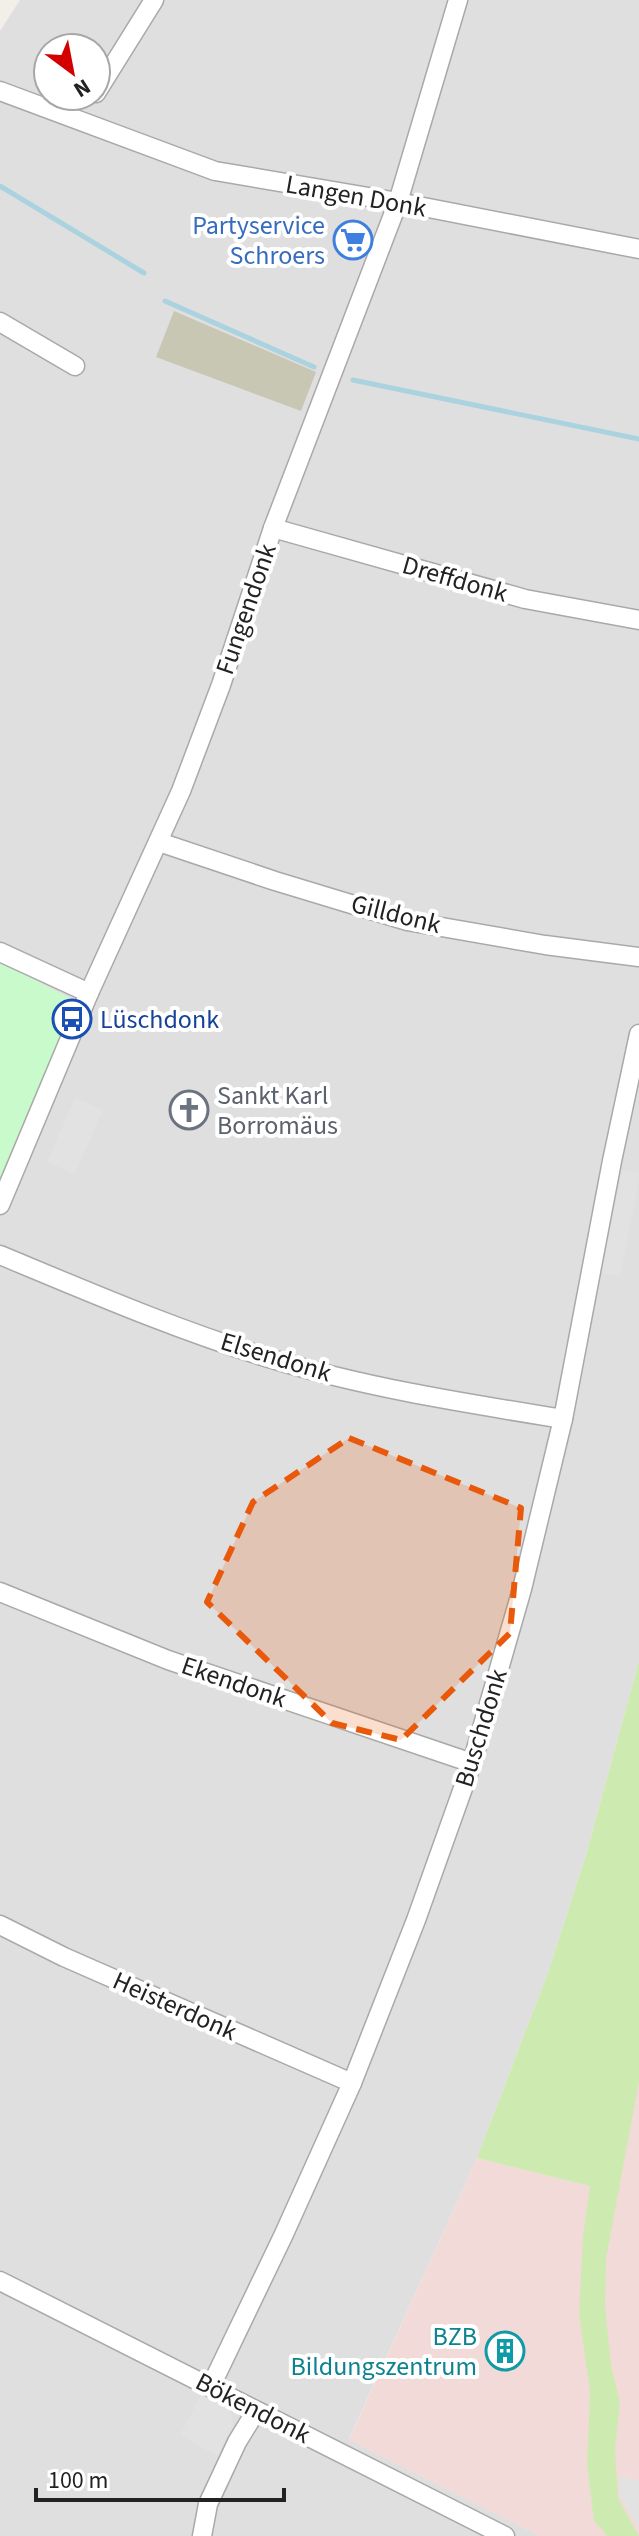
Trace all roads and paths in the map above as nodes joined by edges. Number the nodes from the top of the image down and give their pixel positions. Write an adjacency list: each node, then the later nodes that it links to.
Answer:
1 (154, 0): 3 (street)
2 (458, 0): 7 (street, Fungendonk)
3 (112, 68)
4 (0, 91): 6 (street, Langen Donk)
5 (85, 112): 6 (street)
6 (80, 120): 7 (street, Langen Donk)
7 (398, 202): 8 (street, Langen Donk); 11 (street, Fungendonk)
8 (639, 249)
9 (0, 322): 10 (street)
10 (75, 366)
11 (273, 528): 12 (street, Dreffdonk); 13 (street, Fungendonk)
12 (639, 620)
13 (159, 842): 15 (street, Gilldonk); 16 (street, Fungendonk)
14 (1, 956): 16 (street)
15 (639, 957)
16 (89, 993): 18 (street, Fungendonk)
17 (639, 1034): 20 (street, Buschdonk)
18 (0, 1205)
19 (0, 1255): 20 (street, Elsendonk)
20 (563, 1419): 22 (street, Buschdonk)
21 (0, 1592): 22 (street, Ekendonk)
22 (472, 1763): 24 (street, Buschdonk)
23 (0, 1925): 24 (street, Heisterdonk)
24 (352, 2083): 26 (street, Buschdonk)
25 (0, 2281): 26 (street, Bökendonk)
26 (211, 2386): 27 (street, Bökendonk)
27 (256, 2411): 28 (street); 29 (street, Bökendonk)
28 (202, 2536)
29 (505, 2536)

